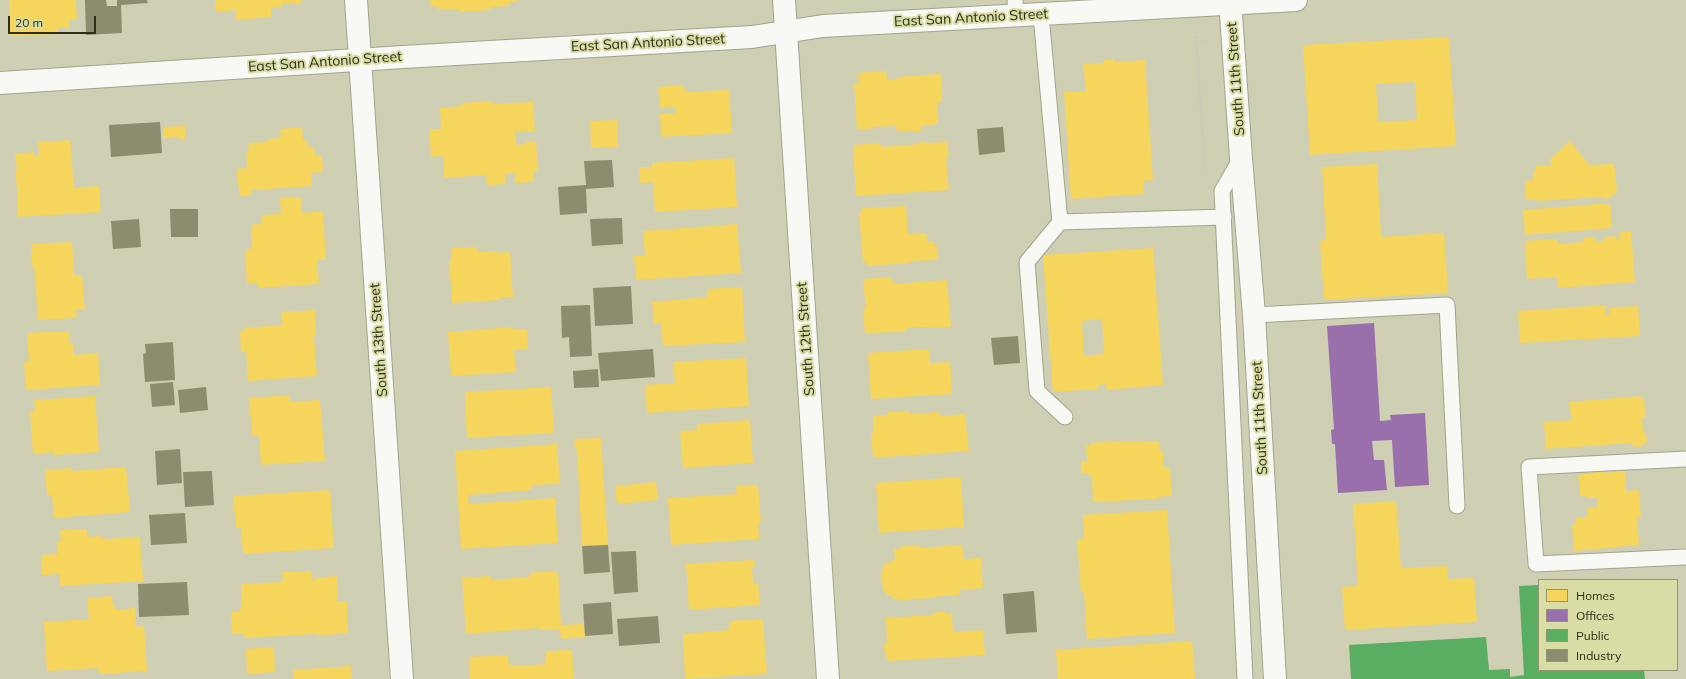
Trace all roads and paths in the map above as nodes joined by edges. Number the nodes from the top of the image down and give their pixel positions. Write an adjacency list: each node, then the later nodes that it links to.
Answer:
1 (356, 0): 9 (street, South 13th Street)
2 (784, 0): 7 (street, South 12th Street)
3 (1296, 0): 4 (street, East San Antonio Street)
4 (1230, 2): 6 (street, East San Antonio Street); 11 (street, South 11th Street)
5 (1016, 8): 6 (street, East San Antonio Street); 7 (street, East San Antonio Street)
6 (1042, 15): 14 (lane)
7 (786, 32): 9 (street, East San Antonio Street); 21 (street, South 12th Street)
8 (1198, 53): 12 (path)
9 (360, 60): 10 (street, East San Antonio Street); 20 (street, South 13th Street)
10 (0, 83)
11 (1241, 158): 12 (lane); 15 (street, South 11th Street)
12 (1222, 191): 13 (lane, South 11th Street)
13 (1224, 217): 14 (lane); 22 (lane, South 11th Street)
14 (1060, 222): 16 (lane)
15 (1254, 315): 18 (lane); 23 (street, South 11th Street)
16 (1065, 417)
17 (1686, 459): 19 (lane)
18 (1457, 506)
19 (1686, 557)
20 (402, 679)
21 (828, 679)
22 (1245, 679)
23 (1275, 679)

